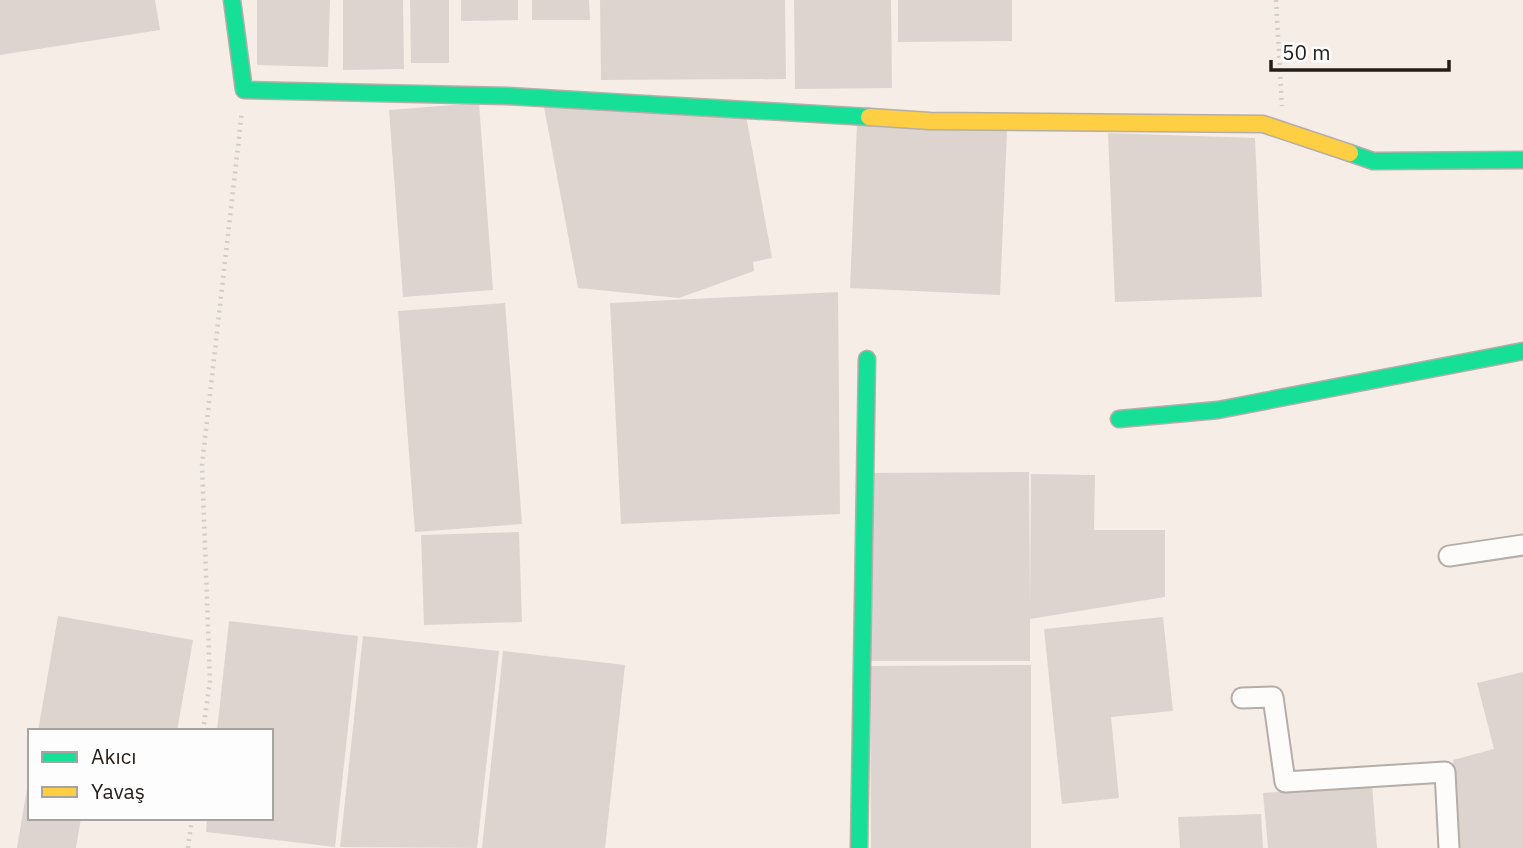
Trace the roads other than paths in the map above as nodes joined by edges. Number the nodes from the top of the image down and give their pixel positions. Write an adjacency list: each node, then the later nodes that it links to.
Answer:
1 (232, 0): 2 (street)
2 (1523, 160)
3 (1523, 351): 5 (street)
4 (867, 359): 9 (street)
5 (1119, 419)
6 (1523, 545): 7 (street)
7 (1449, 556)
8 (1242, 698): 10 (street)
9 (859, 848)
10 (1449, 848)

